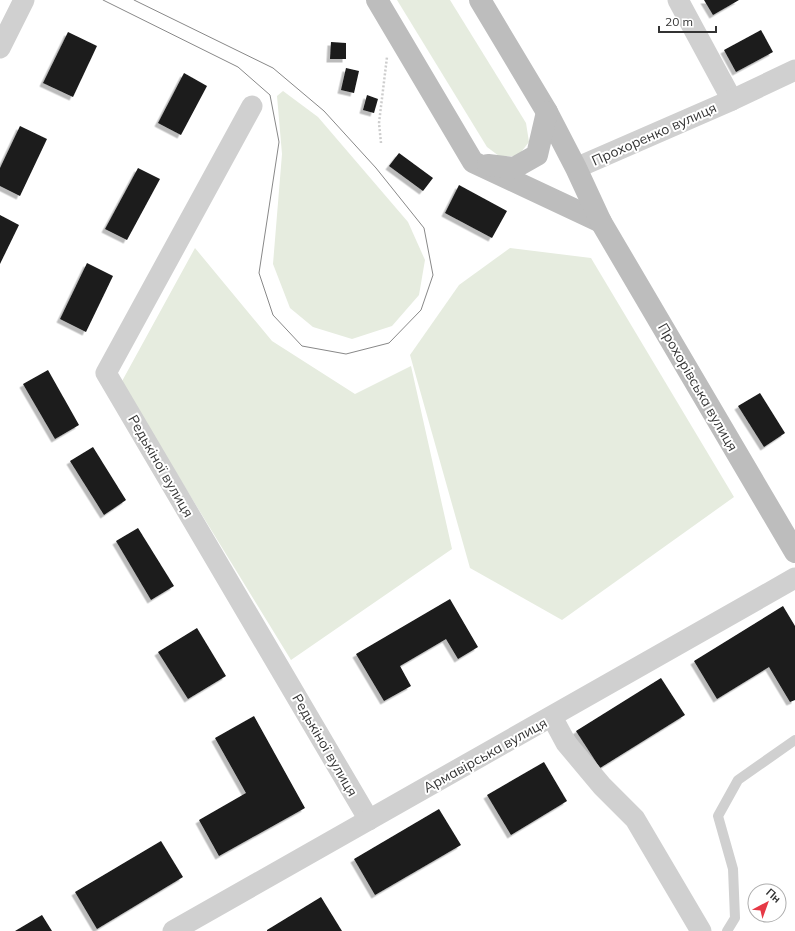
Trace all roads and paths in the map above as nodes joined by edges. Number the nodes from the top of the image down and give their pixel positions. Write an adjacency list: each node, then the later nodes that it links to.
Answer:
1 (24, 0): 5 (street)
2 (377, 0): 12 (street)
3 (480, 0): 10 (street, Прохорівська вулиця)
4 (678, 0): 8 (street, Прохоренко вулиця)
5 (0, 48)
6 (387, 53): 11 (path)
7 (795, 70): 8 (street, Прохоренко вулиця)
8 (732, 100): 13 (street, Прохоренко вулиця)
9 (252, 106): 19 (street, Редькіної вулиця)
10 (547, 112): 12 (street); 13 (street, Прохорівська вулиця)
11 (381, 143)
12 (473, 162): 14 (street)
13 (576, 168): 14 (street, Прохорівська вулиця)
14 (601, 222): 15 (street, Прохорівська вулиця)
15 (795, 552)
16 (795, 578): 17 (street, Армавірська вулиця)
17 (552, 717): 19 (street, Армавірська вулиця); 21 (street)
18 (795, 740): 22 (lane)
19 (369, 820): 20 (street, Армавірська вулиця)
20 (174, 931)
21 (701, 931)
22 (727, 931)

